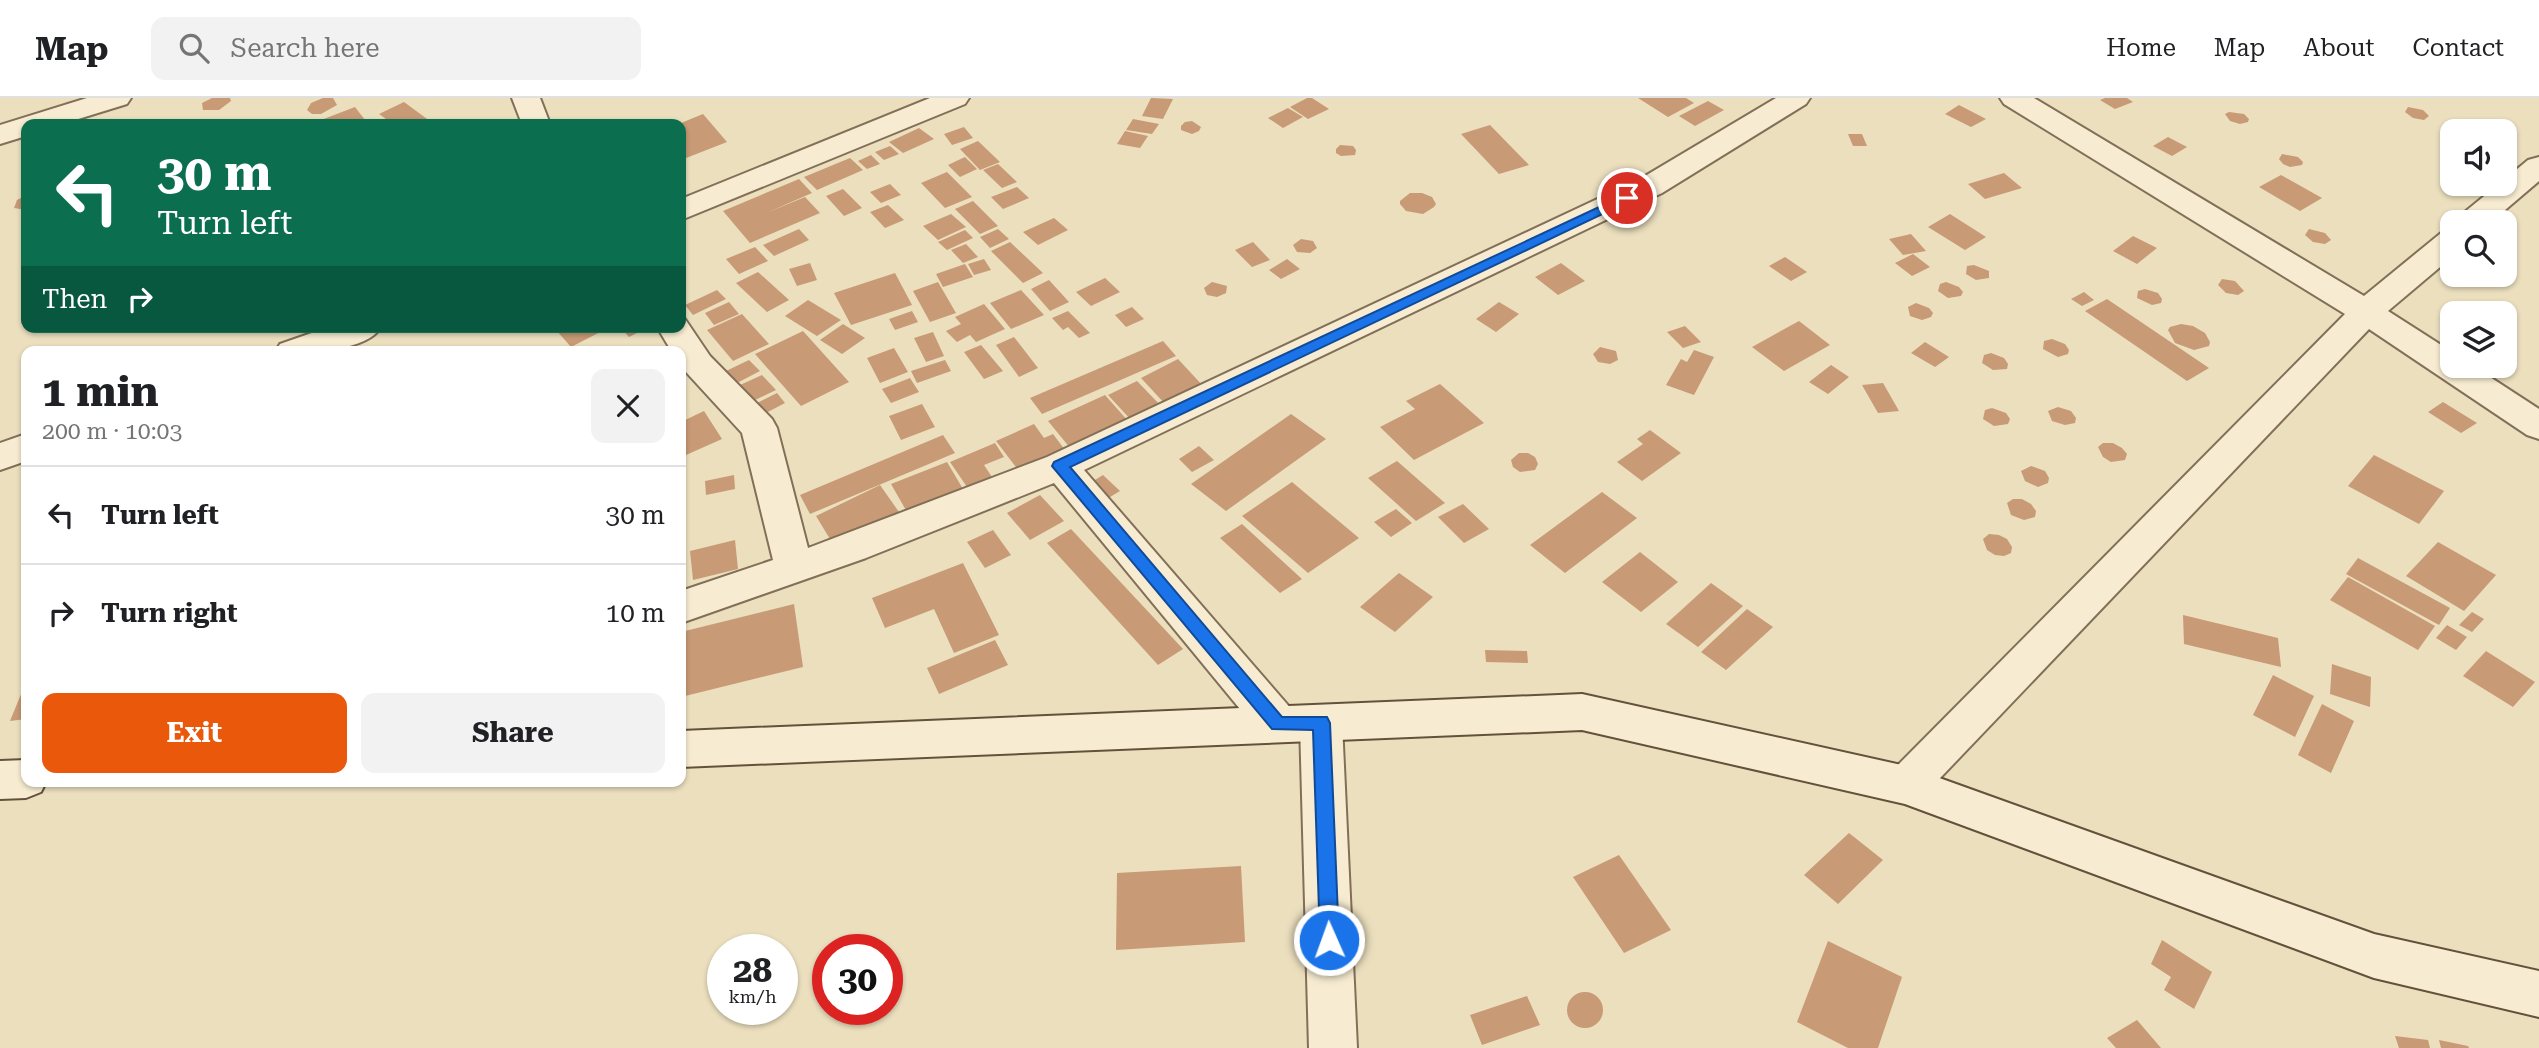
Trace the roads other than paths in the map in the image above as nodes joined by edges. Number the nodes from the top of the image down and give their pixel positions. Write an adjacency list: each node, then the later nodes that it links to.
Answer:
1 (117, 98): 6 (street)
2 (526, 98): 7 (street)
3 (955, 98): 11 (street)
4 (1796, 98): 21 (street)
5 (2014, 98): 14 (street)
6 (49, 119)
7 (534, 119)
8 (21, 128): 9 (street)
9 (0, 135)
10 (2539, 166): 12 (street)
11 (686, 208)
12 (2486, 210)
13 (2440, 250): 14 (street)
14 (2366, 312): 18 (street); 29 (street)
15 (347, 333): 16 (street)
16 (310, 346)
17 (686, 346): 22 (street)
18 (2539, 426)
19 (21, 449): 20 (street)
20 (0, 457)
21 (1060, 466): 22 (street); 25 (street)
22 (794, 568): 23 (street)
23 (686, 605)
24 (1321, 723): 25 (street); 29 (street); 31 (street)
25 (1278, 724): 26 (street)
26 (686, 749)
27 (21, 779): 28 (street)
28 (0, 780)
29 (1906, 785): 30 (street)
30 (2539, 994)
31 (1333, 1048)

